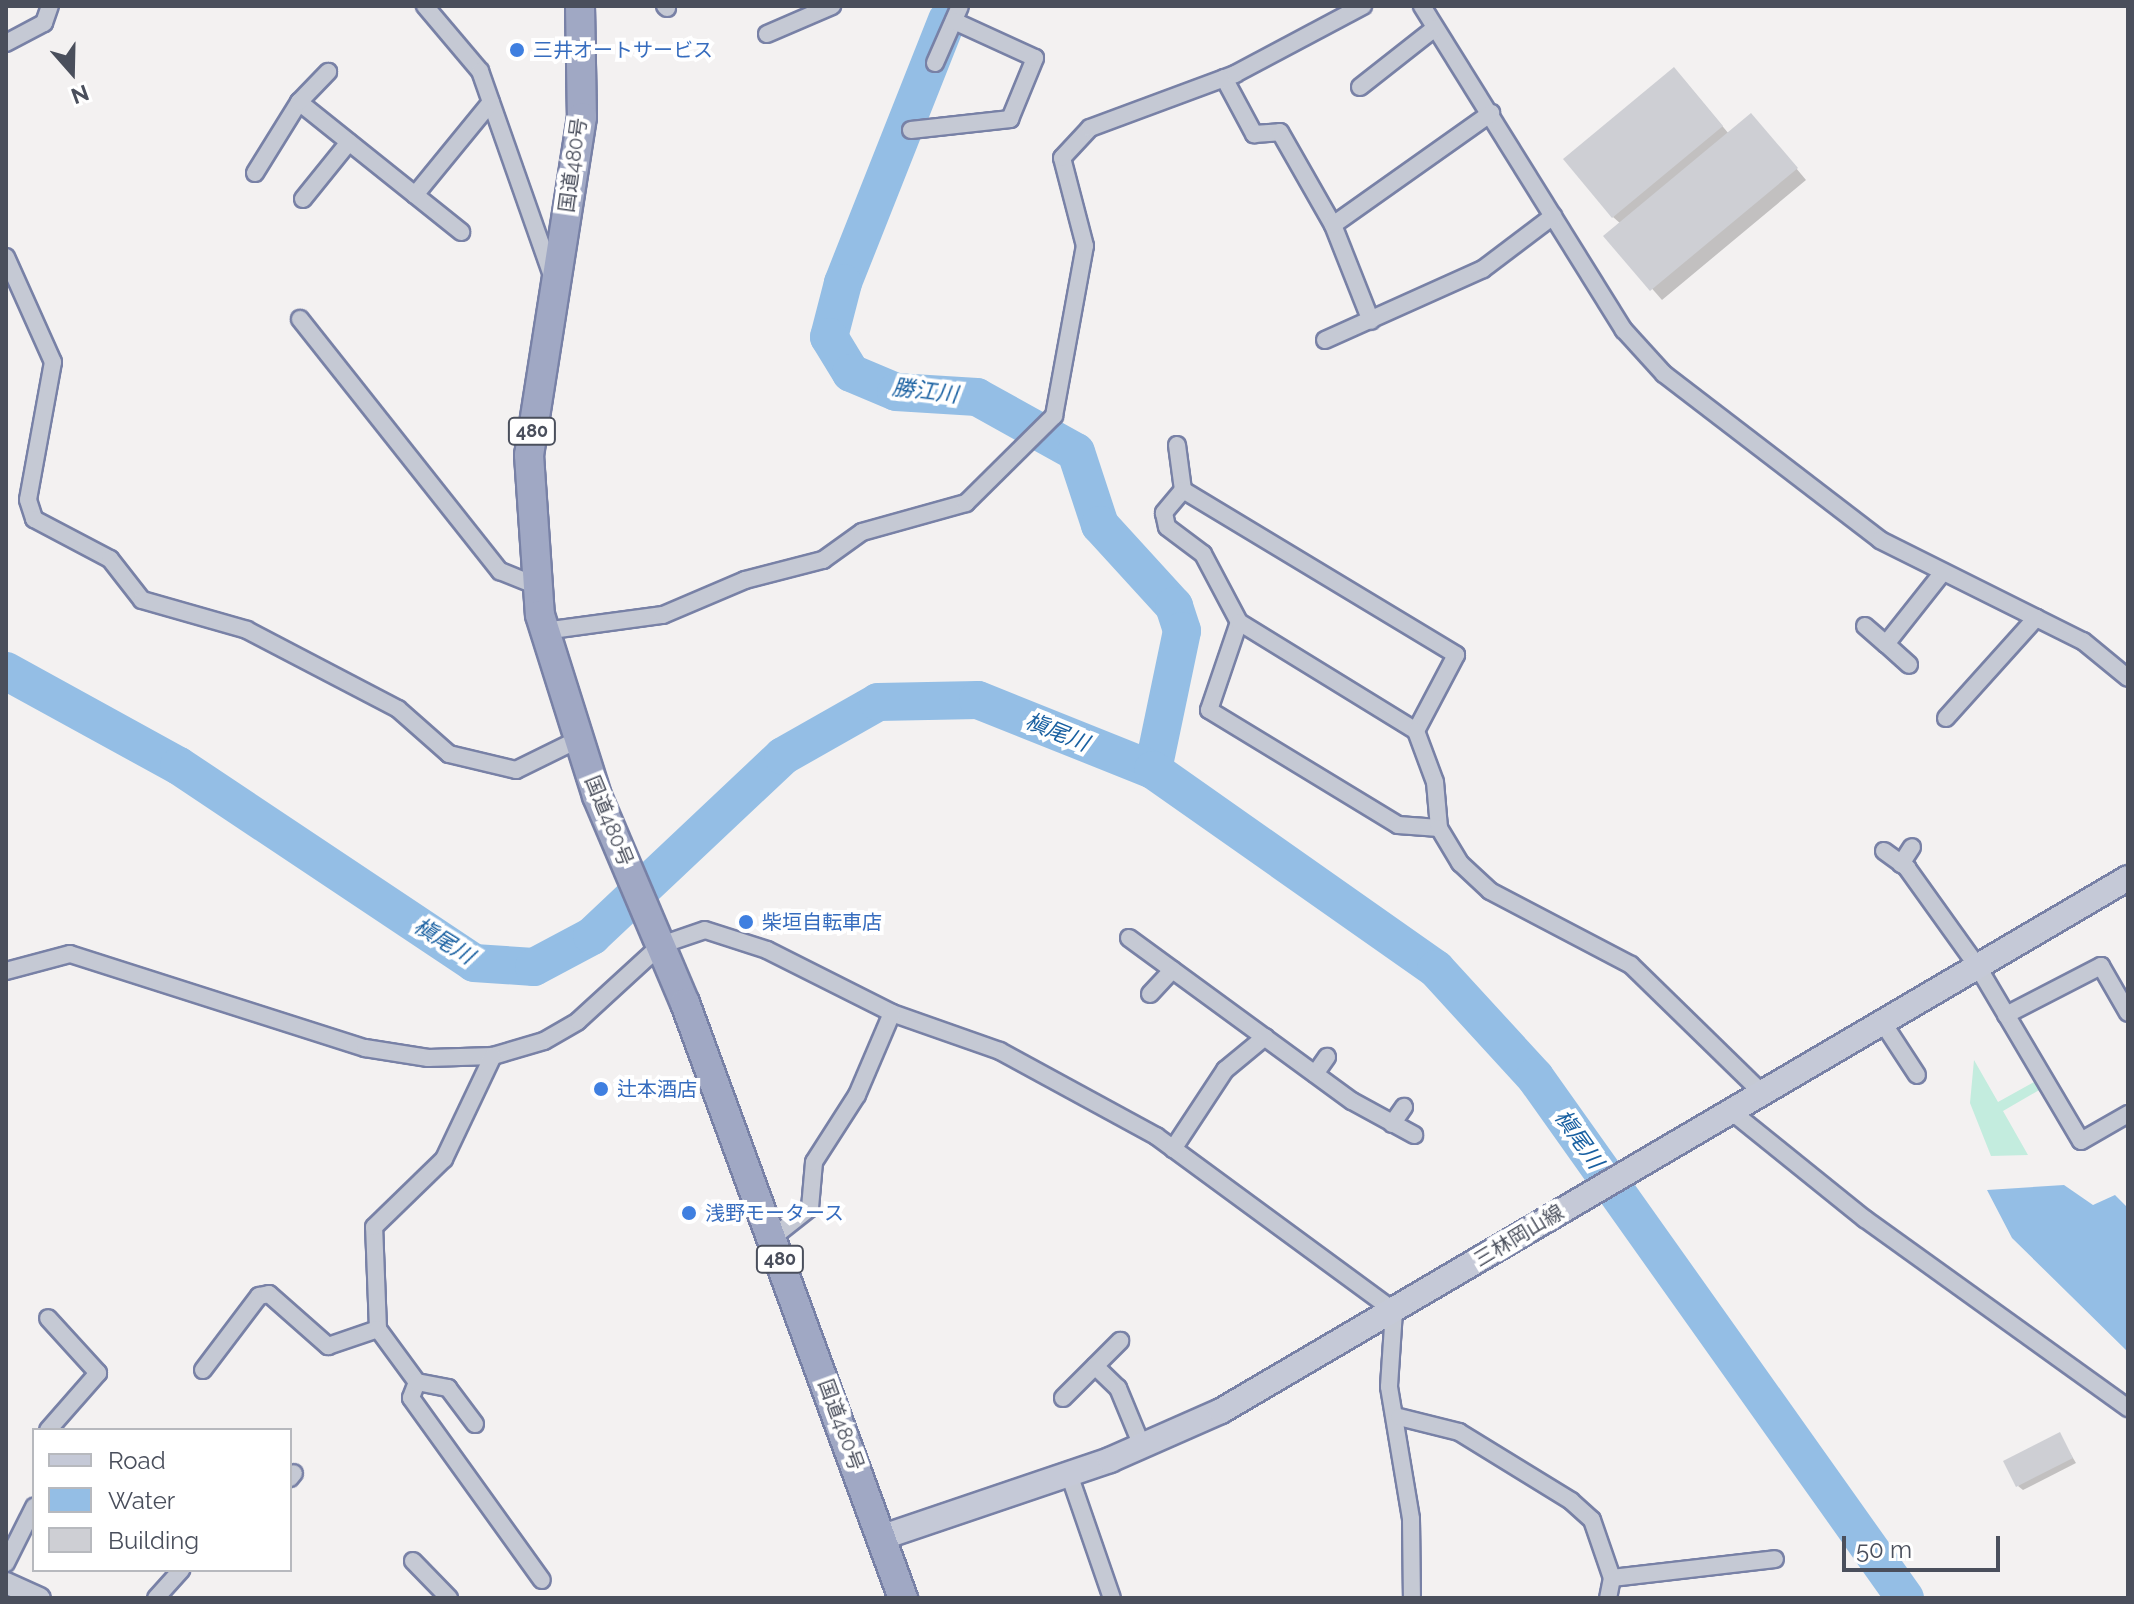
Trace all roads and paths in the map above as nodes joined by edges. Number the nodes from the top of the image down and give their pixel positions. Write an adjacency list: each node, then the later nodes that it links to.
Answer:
1 (50, 6): 9 (street)
2 (425, 6): 15 (street)
3 (580, 6): 26 (highway, 国道480号 / 480)
4 (832, 6): 8 (street)
5 (1363, 6): 12 (street)
6 (957, 14): 10 (street); 17 (street)
7 (1431, 14): 13 (street); 16 (street)
8 (767, 34)
9 (6, 43)
10 (935, 63)
11 (328, 72): 14 (street)
12 (1224, 78): 23 (street); 37 (street)
13 (1360, 87)
14 (299, 102): 18 (street); 19 (street)
15 (491, 102): 20 (street); 26 (street)
16 (1491, 113): 22 (street); 23 (street)
17 (911, 130)
18 (349, 142): 20 (street); 21 (street)
19 (255, 173)
20 (415, 195): 24 (street)
21 (303, 199)
22 (1553, 216): 28 (street); 32 (street)
23 (1333, 225): 28 (street)
24 (461, 232)
25 (6, 257): 43 (street)
26 (555, 283): 33 (highway, 国道480号 / 480)
27 (300, 319): 33 (street)
28 (1371, 321): 29 (street)
29 (1325, 340)
30 (1177, 445): 31 (street)
31 (1183, 490): 35 (street); 42 (street)
32 (1943, 572): 34 (street); 38 (street)
33 (534, 585): 37 (highway, 国道480号 / 480)
34 (2036, 618): 40 (street); 41 (street)
35 (1239, 622): 42 (street); 44 (street)
36 (1865, 626): 38 (street)
37 (544, 631): 43 (highway, 国道480号 / 480)
38 (1886, 644): 39 (street)
39 (1909, 665)
40 (2128, 678)
41 (1946, 718)
42 (1416, 731): 44 (street)
43 (577, 740): 49 (highway, 国道480号 / 480)
44 (1439, 828): 64 (street)
45 (1912, 847): 47 (street)
46 (1884, 851): 47 (street)
47 (1901, 864): 51 (street)
48 (2128, 878): 51 (main road, 三林岡山線)
49 (656, 934): 55 (street); 60 (street); 71 (highway, 国道480号 / 480)
50 (1129, 938): 53 (street)
51 (1978, 967): 57 (street); 58 (main road, 三林岡山線)
52 (6, 970): 60 (street)
53 (1172, 970): 54 (street); 59 (street)
54 (1150, 994)
55 (892, 1013): 70 (street); 71 (street)
56 (2128, 1013): 57 (street)
57 (2006, 1015): 67 (street)
58 (1883, 1023): 63 (street); 64 (main road, 三林岡山線)
59 (1265, 1037): 62 (street); 70 (street)
60 (493, 1056): 74 (street)
61 (1327, 1057): 62 (street)
62 (1315, 1074): 68 (street)
63 (1917, 1075)
64 (1762, 1093): 66 (main road, 三林岡山線)
65 (1404, 1107): 68 (street)
66 (1731, 1111): 72 (main road, 三林岡山線); 80 (street)
67 (2128, 1114)
68 (1392, 1124): 69 (street)
69 (1414, 1135)
70 (1173, 1149): 72 (street)
71 (772, 1238): 87 (highway, 国道480号 / 480)
72 (1394, 1311): 81 (street); 84 (main road, 三林岡山線)
73 (48, 1318): 83 (street)
74 (378, 1329): 77 (street); 78 (street)
75 (1120, 1341): 76 (street)
76 (1095, 1366): 79 (street); 84 (street)
77 (203, 1370)
78 (417, 1382): 82 (street); 93 (street)
79 (1063, 1398)
80 (2128, 1408)
81 (1399, 1417): 92 (street); 100 (street)
82 (475, 1424)
83 (50, 1428)
84 (1142, 1446): 85 (main road, 三林岡山線)
85 (1069, 1474): 87 (main road, 三林岡山線); 99 (street)
86 (32, 1511): 90 (street)
87 (883, 1537): 98 (highway, 国道480号 / 480)
88 (1775, 1559): 92 (street)
89 (413, 1561): 97 (street)
90 (6, 1563)
91 (179, 1572): 96 (street)
92 (1612, 1578): 101 (street)
93 (542, 1580)
94 (6, 1583): 95 (street)
95 (40, 1598)
96 (156, 1598)
97 (449, 1598)
98 (903, 1598)
99 (1112, 1598)
100 (1412, 1598)
101 (1608, 1598)

